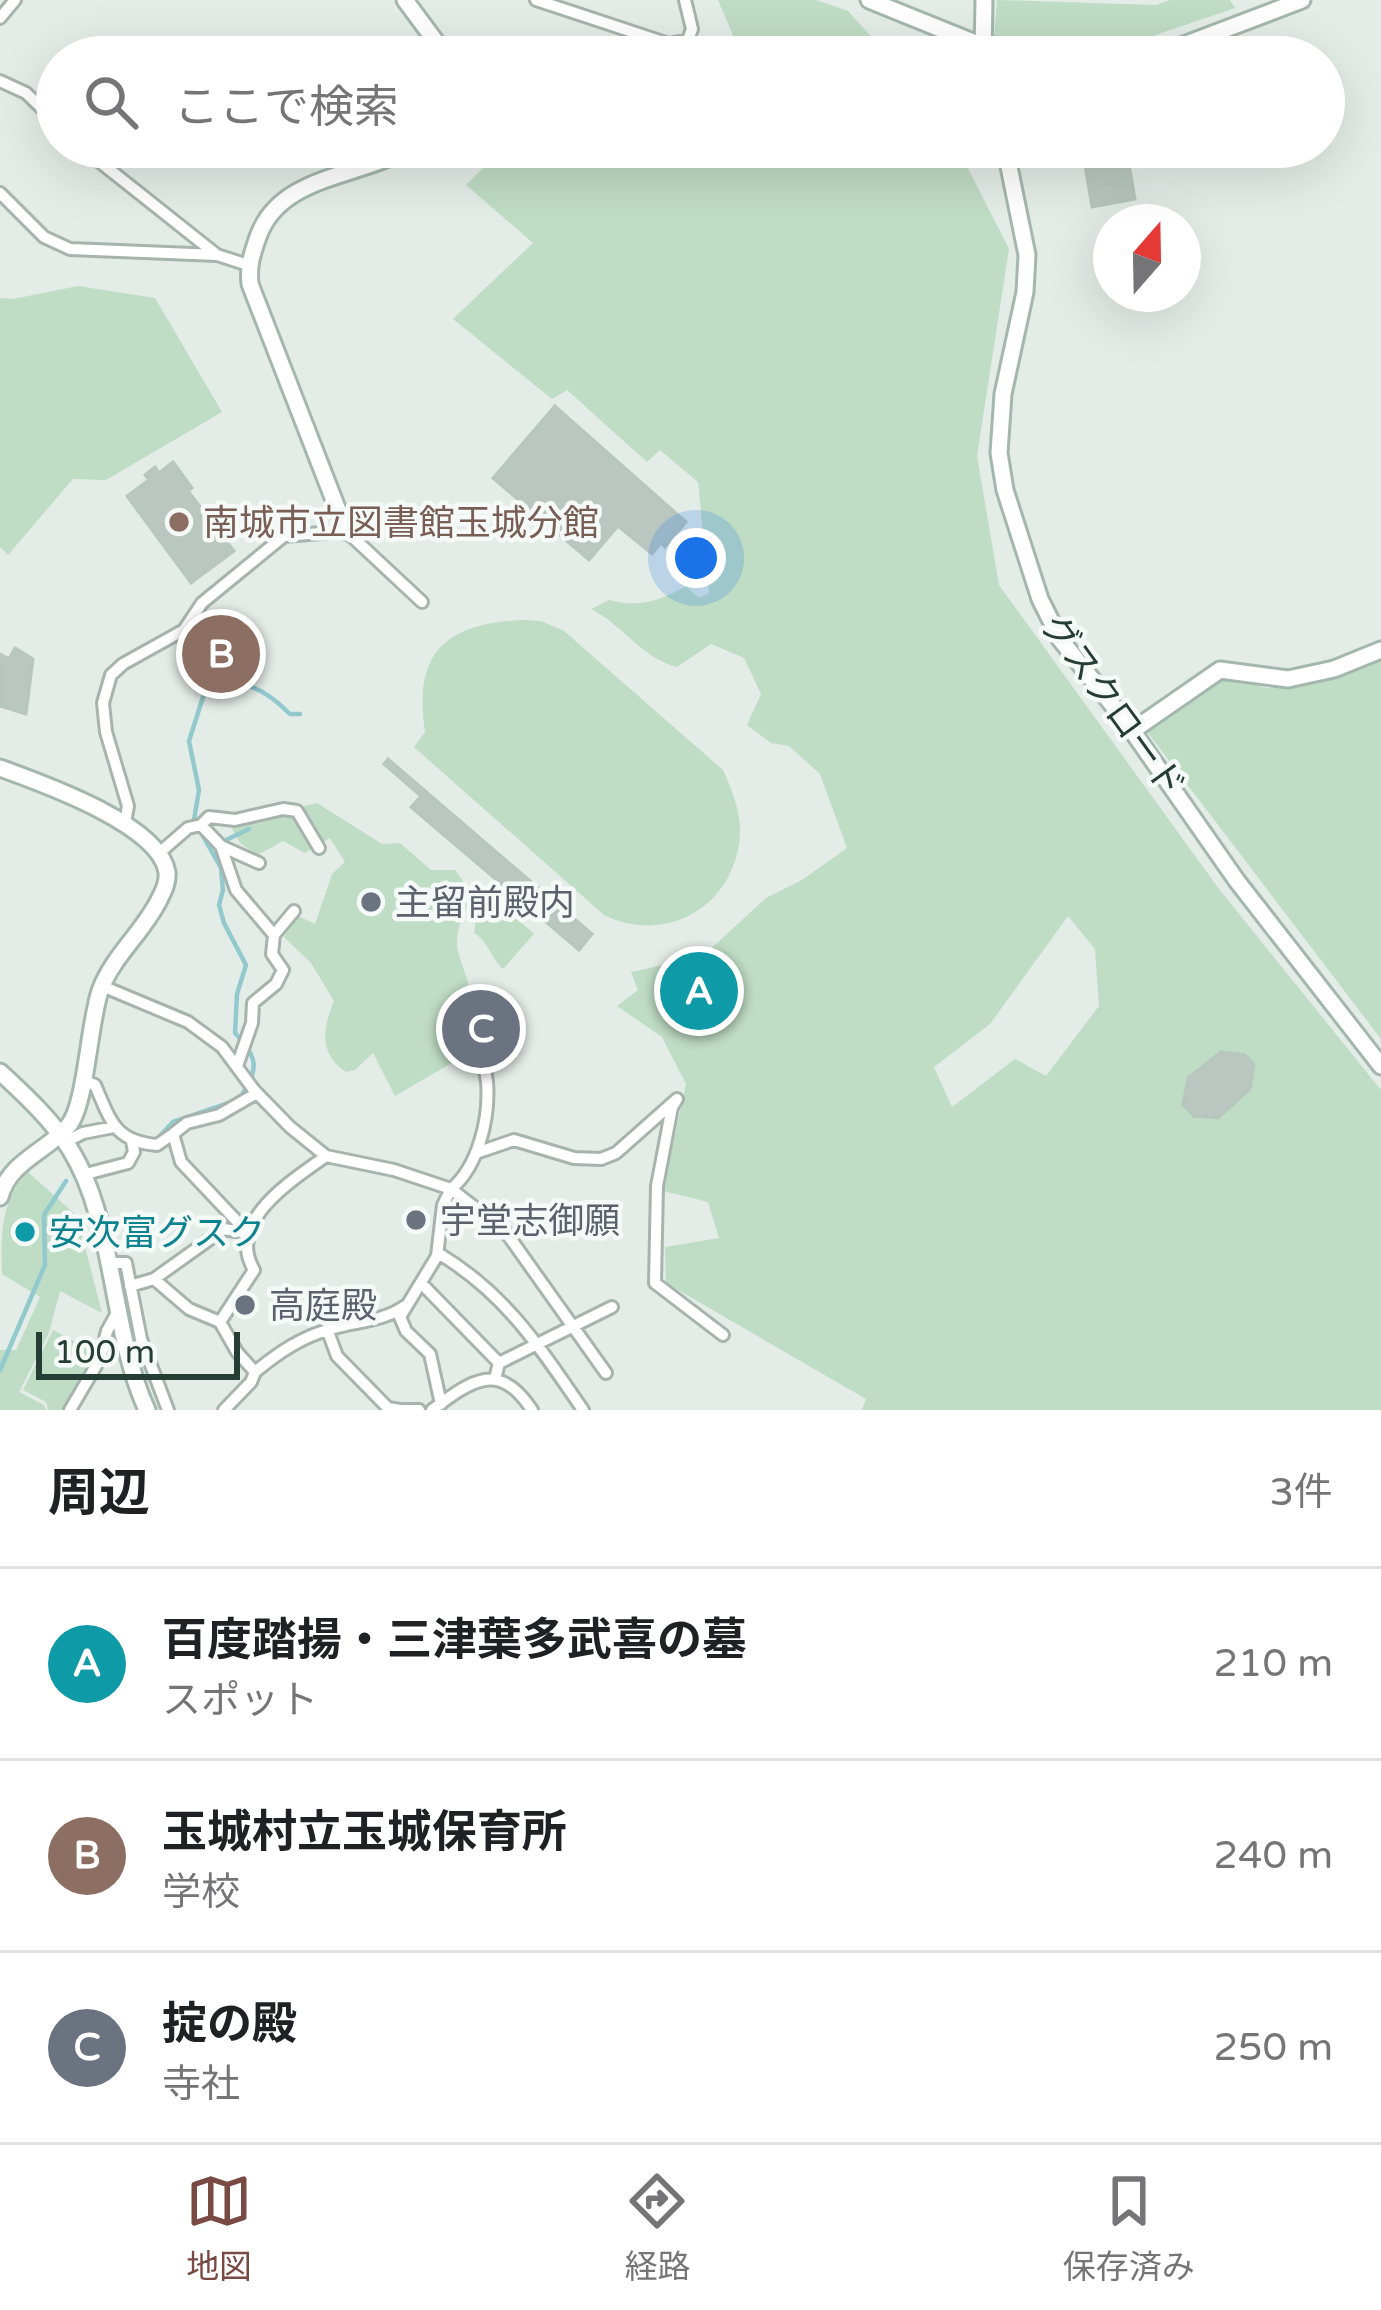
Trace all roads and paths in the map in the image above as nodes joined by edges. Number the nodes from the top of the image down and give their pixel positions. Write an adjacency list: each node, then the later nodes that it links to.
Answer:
1 (15, 0): 8 (street)
2 (405, 0): 9 (street)
3 (536, 0): 10 (street)
4 (685, 0): 11 (street)
5 (869, 0): 12 (street)
6 (985, 0): 13 (street)
7 (1302, 0): 14 (street)
8 (0, 18)
9 (432, 36)
10 (645, 36)
11 (689, 36)
12 (948, 36)
13 (984, 36)
14 (1207, 36)
15 (0, 81): 16 (street)
16 (36, 103)
17 (108, 168): 21 (street)
18 (363, 168): 22 (street)
19 (1009, 168): 26 (street, グスクロード)
20 (0, 193): 21 (street)
21 (217, 255): 22 (street)
22 (248, 266): 23 (street)
23 (346, 531): 24 (street); 28 (street)
24 (422, 602)
25 (1381, 650): 26 (street)
26 (1132, 730): 38 (street, グスクロード)
27 (0, 768): 28 (street)
28 (125, 822): 32 (street)
29 (196, 826): 30 (street); 31 (street); 32 (street)
30 (221, 847): 33 (street); 35 (street)
31 (320, 848)
32 (158, 854): 36 (street)
33 (260, 863)
34 (294, 911): 35 (street)
35 (274, 935): 39 (street)
36 (102, 986): 39 (street); 41 (street)
37 (470, 1009): 47 (street)
38 (1381, 1066)
39 (240, 1070): 42 (street)
40 (0, 1072): 45 (street)
41 (82, 1080): 43 (street); 45 (street)
42 (256, 1091): 44 (street); 48 (street)
43 (114, 1128): 45 (street); 46 (street)
44 (173, 1134): 46 (street); 52 (street)
45 (62, 1137): 49 (street); 51 (street)
46 (129, 1140): 49 (street)
47 (479, 1151): 50 (street); 64 (street)
48 (326, 1156): 50 (street); 52 (street)
49 (82, 1175): 54 (street)
50 (451, 1189): 53 (street); 62 (street)
51 (1, 1190)
52 (248, 1233): 55 (street); 61 (street)
53 (438, 1253): 56 (street); 65 (street)
54 (107, 1263): 57 (street); 60 (street)
55 (154, 1279): 57 (street); 61 (street)
56 (422, 1283): 58 (street); 66 (street)
57 (130, 1286): 74 (street)
58 (410, 1303): 63 (street); 70 (street)
59 (612, 1307): 62 (street)
60 (118, 1311): 72 (street); 73 (street)
61 (220, 1322): 67 (street)
62 (572, 1325): 65 (street); 68 (street)
63 (327, 1330): 67 (street); 71 (street)
64 (723, 1335)
65 (536, 1344): 66 (street); 78 (street)
66 (499, 1363): 69 (street)
67 (255, 1372): 75 (street)
68 (606, 1373)
69 (495, 1379): 70 (street); 77 (street)
70 (436, 1407)
71 (395, 1409): 76 (street)
72 (70, 1410)
73 (147, 1410)
74 (168, 1410)
75 (224, 1410)
76 (419, 1410)
77 (532, 1410)
78 (583, 1410)

